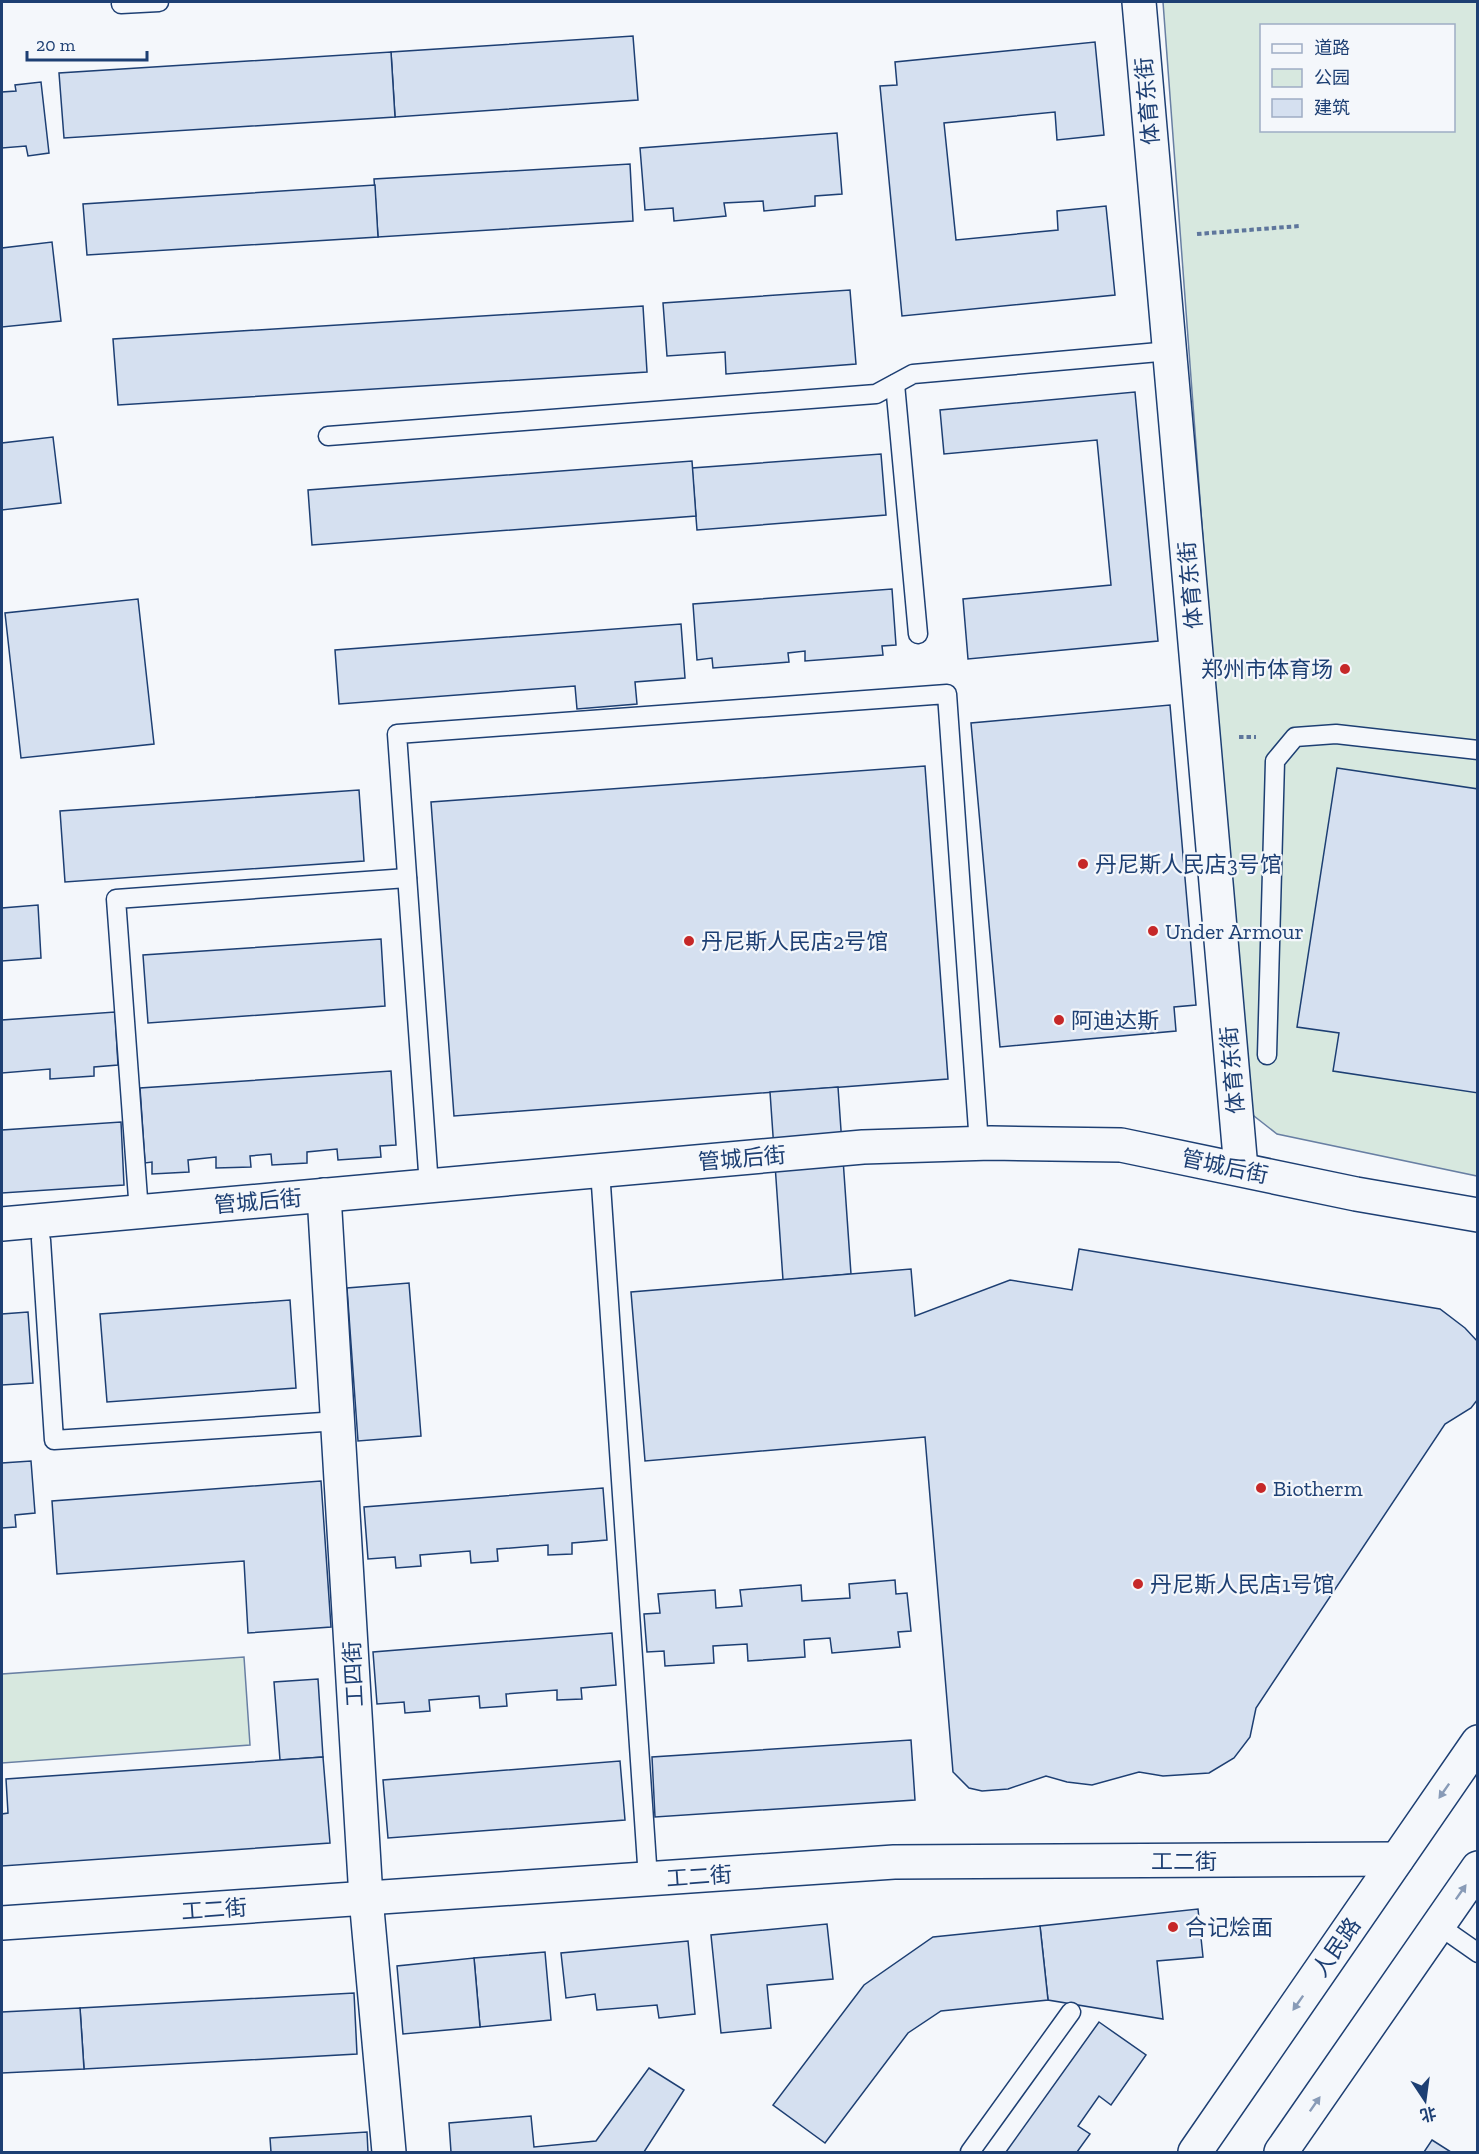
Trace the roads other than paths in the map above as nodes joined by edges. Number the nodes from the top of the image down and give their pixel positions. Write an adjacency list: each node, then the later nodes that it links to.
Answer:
1 (159, 2): 3 (lane)
2 (1138, 2): 4 (street, 体育东街)
3 (121, 4)
4 (1170, 351): 5 (lane); 12 (street, 体育东街)
5 (895, 384): 6 (lane); 7 (lane)
6 (328, 436)
7 (918, 634)
8 (1478, 750): 10 (lane)
9 (407, 878): 11 (lane); 14 (lane); 16 (lane)
10 (1267, 1055)
11 (980, 1144): 12 (street, 管城后街); 13 (street, 管城后街)
12 (1241, 1169): 17 (street, 管城后街)
13 (600, 1170): 14 (street, 管城后街); 24 (lane)
14 (429, 1186): 15 (street, 管城后街)
15 (324, 1195): 16 (street, 管城后街); 20 (street, 工四街)
16 (139, 1212): 18 (street, 管城后街)
17 (1478, 1215)
18 (2, 1224)
19 (41, 1240): 20 (lane)
20 (338, 1420): 25 (street, 工四街)
21 (1478, 1742): 22 (street, 人民路, one-way to 22)
22 (1397, 1859): 24 (street, 工二街); 32 (street, 人民路, one-way to 32)
23 (1478, 1868): 27 (street, one-way to 23)
24 (648, 1879): 25 (street, 工二街)
25 (366, 1898): 26 (street, 工二街); 30 (street, 工四街)
26 (2, 1923)
27 (1438, 1926): 28 (lane); 33 (street, one-way to 27)
28 (1478, 1953)
29 (1071, 2012): 31 (lane)
30 (389, 2152)
31 (970, 2152)
32 (1195, 2152)
33 (1281, 2152)

